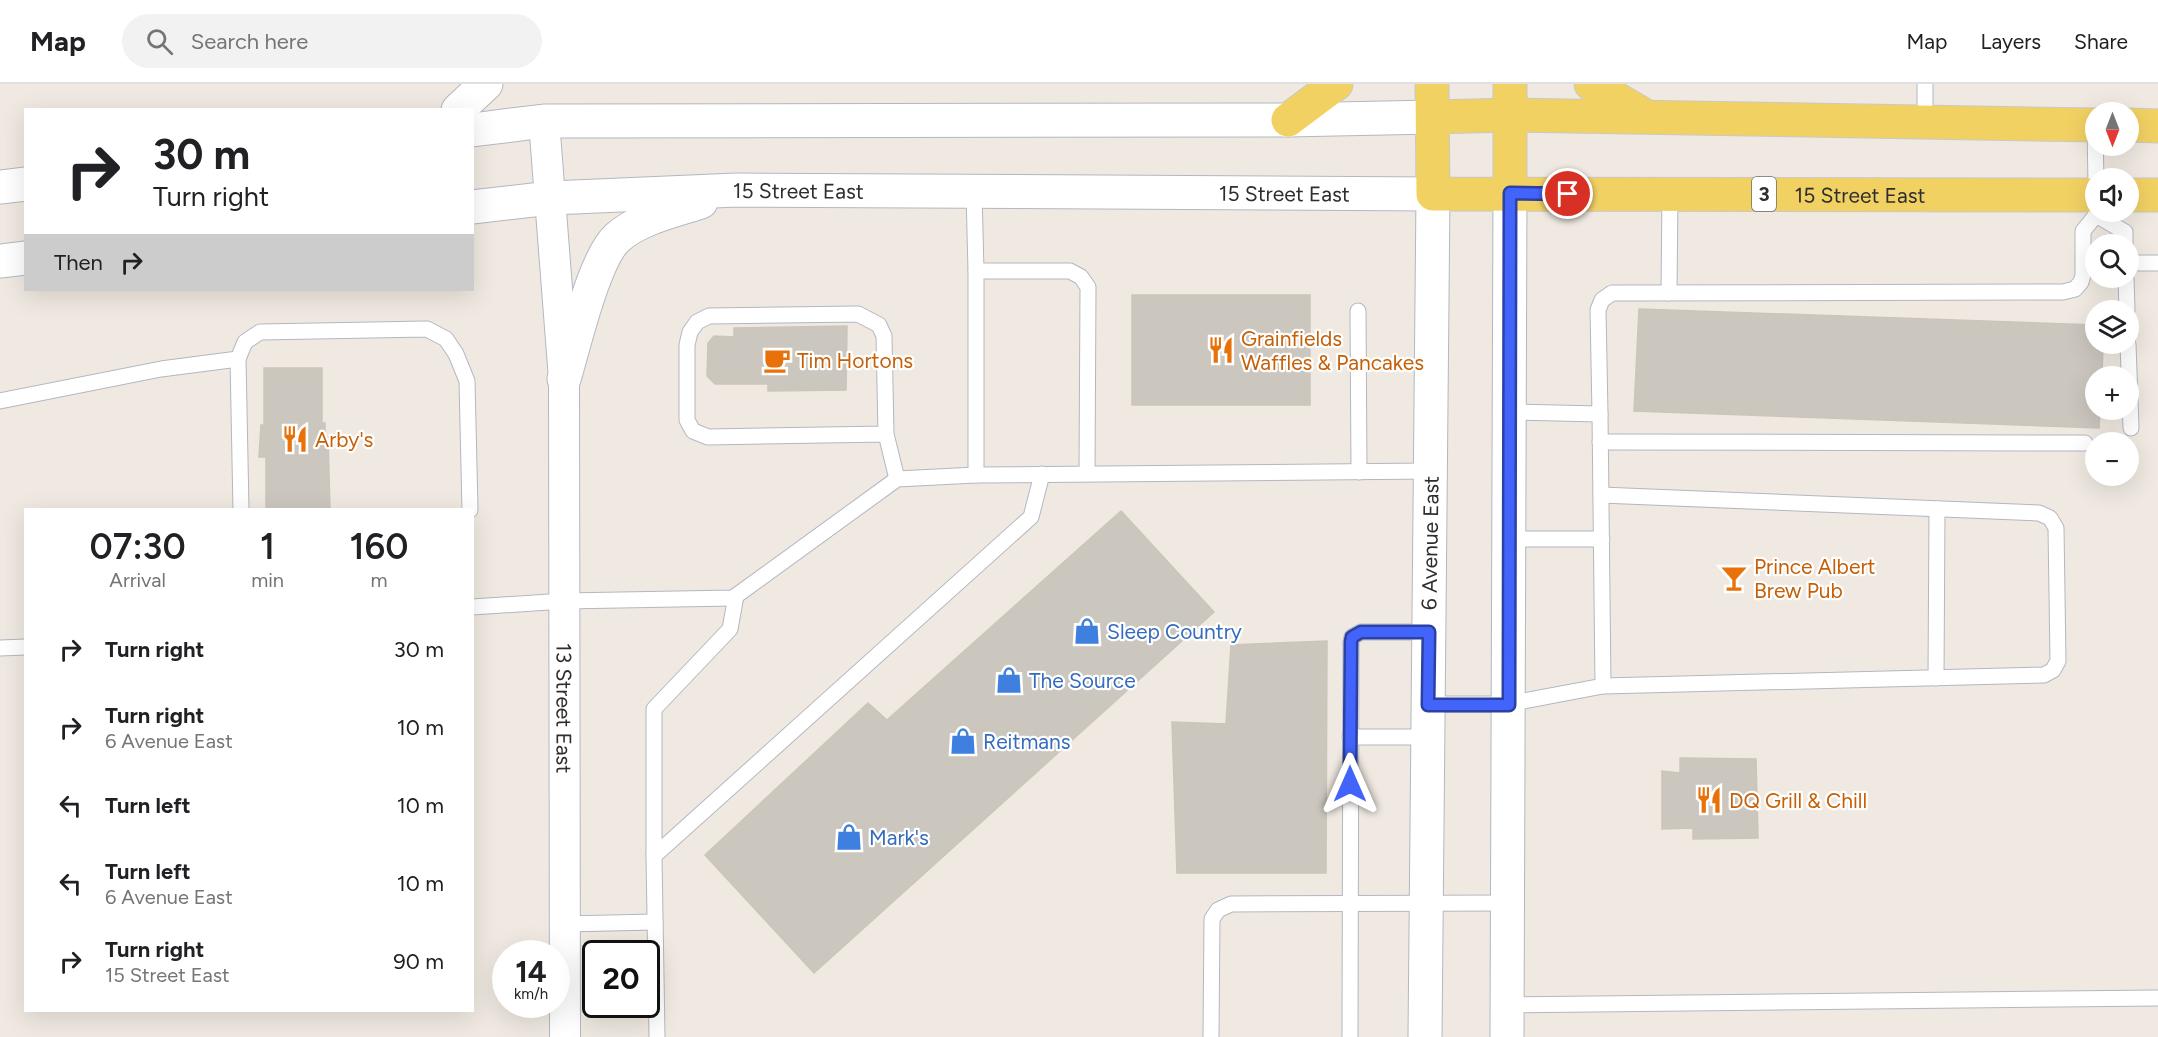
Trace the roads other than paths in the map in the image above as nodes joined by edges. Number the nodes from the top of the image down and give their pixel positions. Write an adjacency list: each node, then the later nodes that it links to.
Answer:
1 (486, 84): 7 (main road)
2 (1336, 84): 10 (main road)
3 (1432, 84): 8 (main road, 6 Avenue East)
4 (1591, 84): 9 (main road)
5 (1924, 84): 12 (lane)
6 (1510, 100): 8 (main road); 9 (main road); 21 (main road)
7 (460, 108)
8 (1433, 117): 10 (main road); 22 (main road, 6 Avenue East)
9 (1648, 117): 12 (main road)
10 (1288, 120): 11 (main road)
11 (544, 121): 16 (main road); 26 (street, 13 Street East)
12 (1924, 121): 13 (main road)
13 (2085, 125)
14 (2139, 125): 15 (main road)
15 (2158, 126)
16 (474, 130)
17 (24, 184): 18 (main road)
18 (0, 187)
19 (737, 190): 20 (main road, 15 Street East); 26 (main road, 15 Street East); 41 (main road)
20 (974, 192): 22 (main road, 15 Street East); 36 (lane)
21 (1510, 193): 22 (main road, 15 Street East / 3); 23 (main road, 15 Street East / 3); 43 (main road)
22 (1433, 194): 50 (main road, 6 Avenue East)
23 (1670, 194): 28 (main road, 15 Street East / 3); 37 (lane)
24 (2139, 195): 25 (main road)
25 (2158, 195)
26 (551, 198): 27 (main road, 15 Street East); 41 (street, 13 Street East)
27 (474, 207)
28 (2085, 207)
29 (2088, 222): 37 (lane)
30 (2113, 222): 31 (lane)
31 (2125, 234)
32 (24, 258): 33 (main road)
33 (0, 261)
34 (2158, 262): 35 (lane)
35 (2139, 263)
36 (976, 271): 52 (lane); 53 (lane)
37 (1669, 293): 44 (lane)
38 (1358, 311): 49 (lane)
39 (2128, 354): 45 (lane)
40 (238, 359): 42 (lane); 56 (lane); 57 (lane)
41 (564, 379): 62 (street, 13 Street East)
42 (0, 401)
43 (1510, 412): 44 (lane); 59 (main road)
44 (1600, 414): 47 (lane)
45 (2131, 428)
46 (886, 434): 46 (lane); 54 (lane)
47 (1600, 442): 48 (lane); 55 (lane)
48 (2085, 443)
49 (1359, 471): 50 (lane); 52 (lane)
50 (1431, 471): 64 (main road, 6 Avenue East)
51 (1042, 474): 52 (lane); 53 (lane); 73 (lane)
52 (1087, 474)
53 (976, 475): 54 (lane)
54 (897, 479): 61 (lane)
55 (1601, 495): 58 (lane); 60 (lane)
56 (241, 508)
57 (470, 508)
58 (1937, 509): 67 (lane); 67 (lane)
59 (1509, 539): 60 (lane); 70 (main road)
60 (1602, 539): 68 (lane)
61 (736, 596): 62 (lane); 73 (lane)
62 (564, 601): 63 (lane); 78 (street, 13 Street East)
63 (474, 607)
64 (1429, 632): 69 (main road, 6 Avenue East); 71 (lane)
65 (24, 647): 66 (lane)
66 (0, 648)
67 (1935, 678): 68 (lane)
68 (1603, 686): 70 (lane)
69 (1428, 705): 70 (lane); 72 (main road, 6 Avenue East)
70 (1509, 705): 76 (main road)
71 (1350, 737): 72 (lane); 74 (lane)
72 (1428, 737): 75 (main road, 6 Avenue East)
73 (654, 856): 77 (lane)
74 (1350, 903): 75 (lane); 83 (lane); 84 (lane)
75 (1426, 903): 76 (lane); 85 (main road, 6 Avenue East)
76 (1508, 903): 80 (main road)
77 (655, 922): 78 (lane); 82 (lane)
78 (565, 924): 81 (street, 13 Street East)
79 (2158, 998): 80 (lane)
80 (1507, 1005): 86 (main road)
81 (566, 1037)
82 (657, 1037)
83 (1211, 1037)
84 (1350, 1037)
85 (1425, 1037)
86 (1507, 1037)

